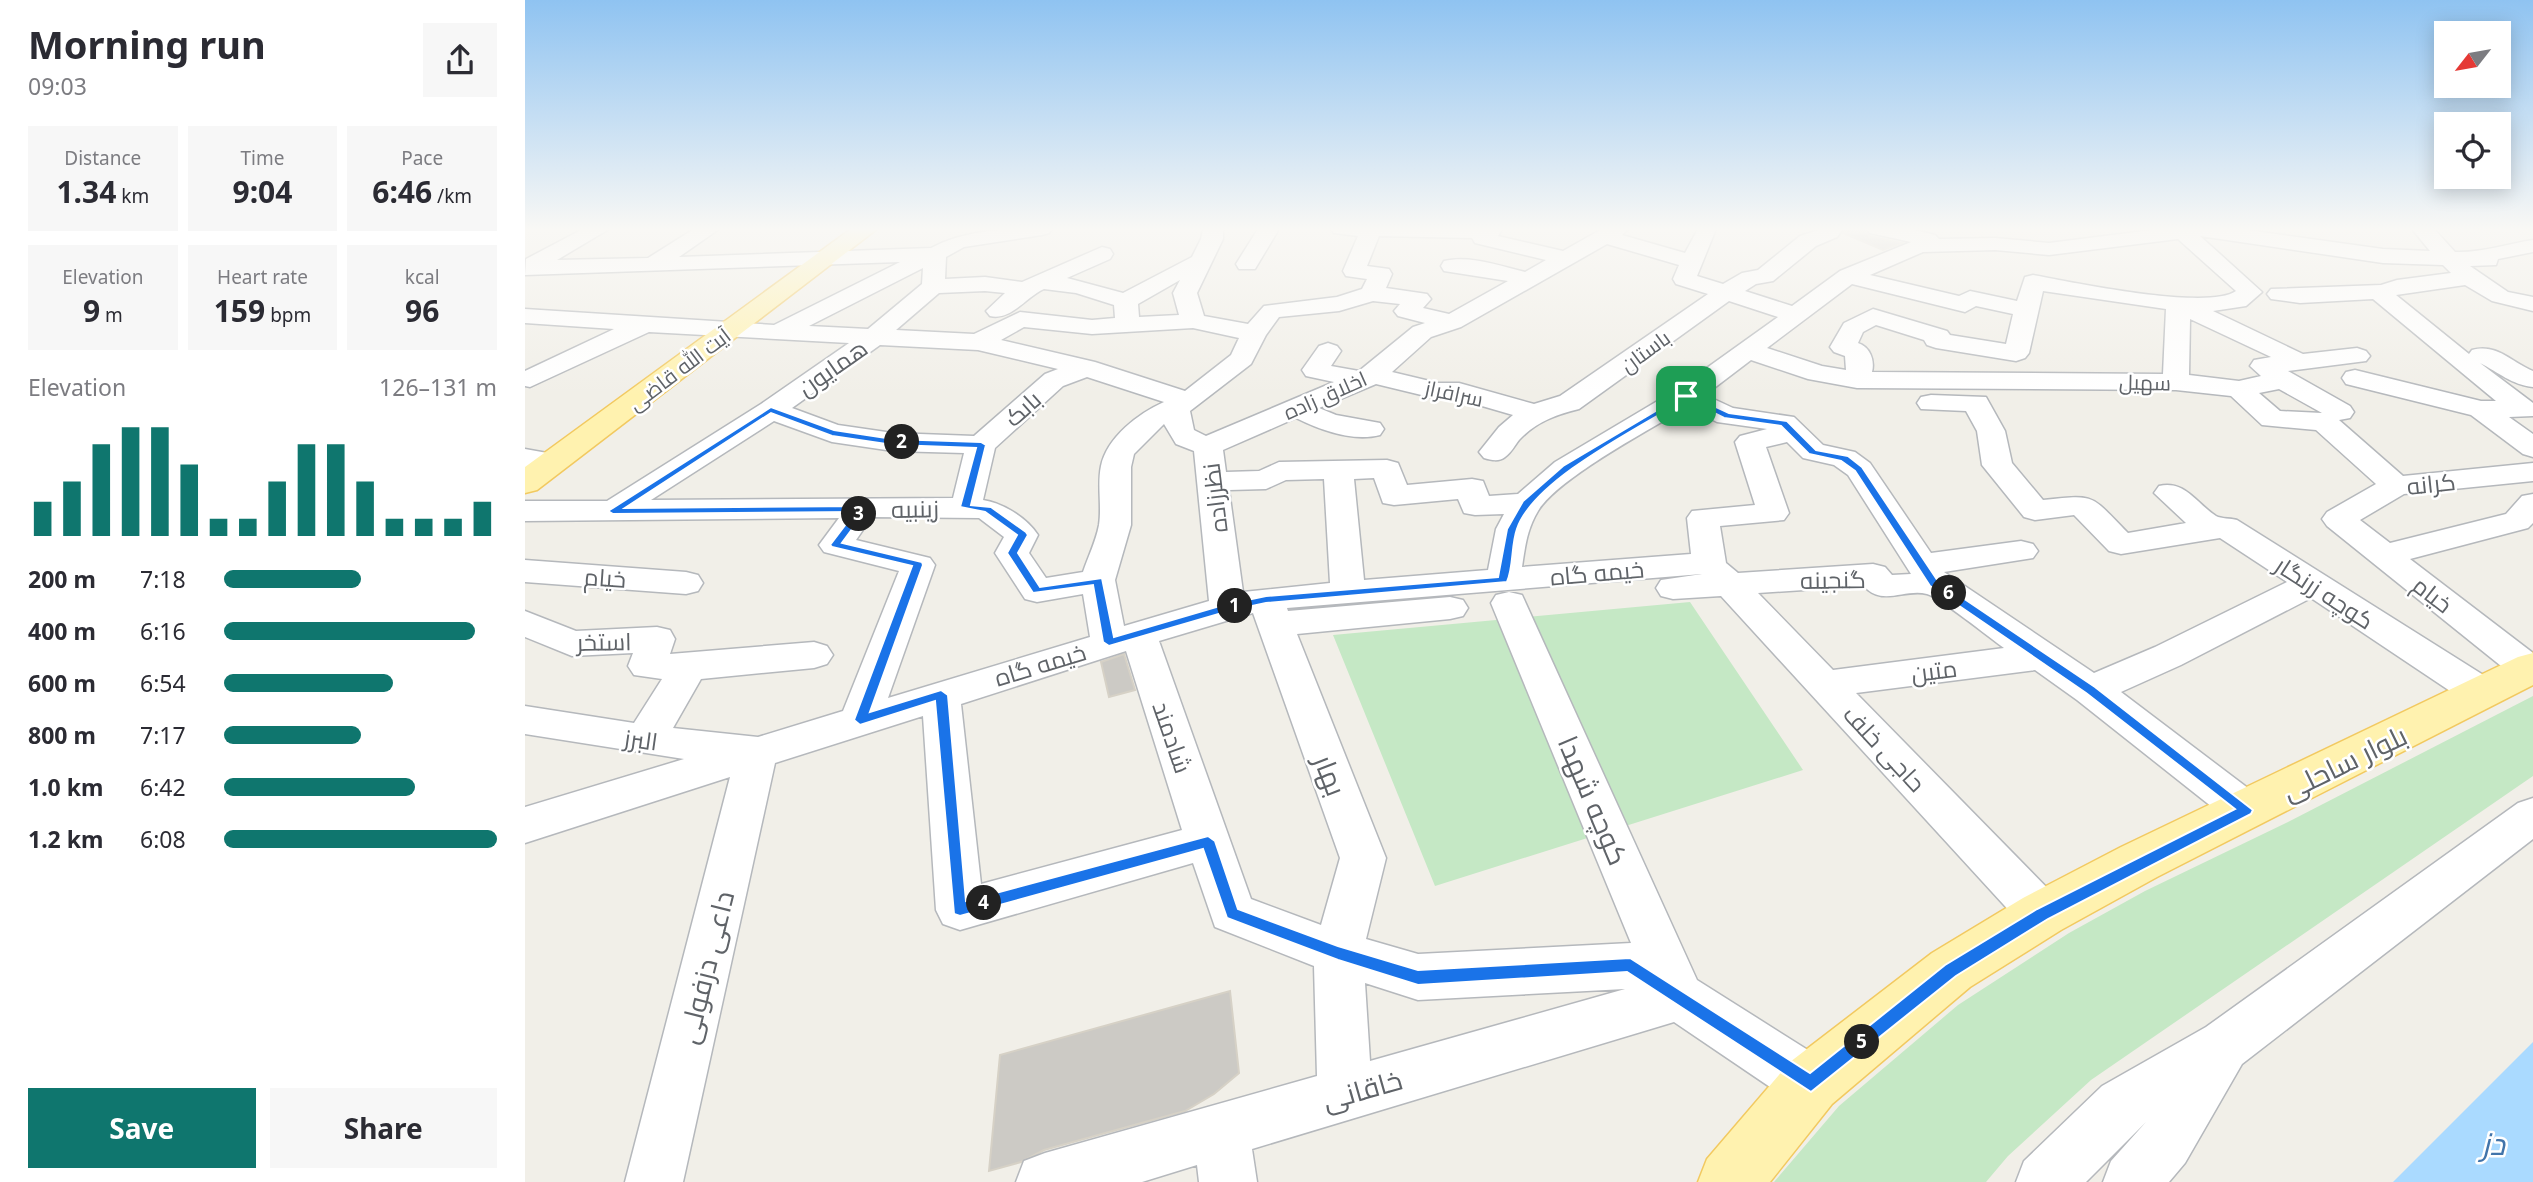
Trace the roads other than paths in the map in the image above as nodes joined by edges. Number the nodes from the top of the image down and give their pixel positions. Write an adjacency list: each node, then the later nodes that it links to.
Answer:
1 (793, 284): 38 (main road, آیت الله قاضی)
2 (874, 284): 39 (street)
3 (981, 284): 22 (street)
4 (989, 284): 23 (street)
5 (1039, 284): 23 (street)
6 (1153, 284): 31 (street)
7 (1190, 284): 35 (street)
8 (1376, 284): 26 (street)
9 (1519, 284): 36 (street, اخلاق زاده)
10 (1701, 284): 24 (street)
11 (1739, 284): 24 (street, باستان)
12 (1837, 284): 32 (street)
13 (1881, 284): 29 (street)
14 (2033, 284): 29 (street)
15 (2046, 284): 21 (street)
16 (2241, 284): 27 (street)
17 (2293, 284): 25 (street)
18 (2371, 284): 25 (street)
19 (2419, 284): 25 (street)
20 (2480, 284): 28 (street)
21 (2051, 285): 27 (street)
22 (933, 286): 41 (street, همایون)
23 (1035, 286): 30 (street); 31 (street)
24 (1726, 292): 32 (street); 62 (street, باستان)
25 (2384, 292): 46 (street)
26 (1371, 294): 36 (street); 40 (street)
27 (2178, 304): 48 (street); 54 (street)
28 (2533, 304)
29 (2027, 310): 53 (street)
30 (998, 311)
31 (1127, 313): 35 (street); 43 (street)
32 (1797, 315): 45 (street)
33 (525, 316): 34 (street)
34 (570, 319): 37 (street); 42 (street)
35 (1193, 321): 40 (street)
36 (1453, 322): 50 (street, اخلاق زاده)
37 (646, 324): 38 (street); 51 (street)
38 (732, 330): 39 (street); 69 (main road, آیت الله قاضی)
39 (778, 332): 41 (street)
40 (1254, 333): 57 (street)
41 (874, 337): 43 (street); 60 (street, همایون)
42 (525, 338)
43 (978, 342): 47 (street)
44 (1328, 351): 50 (street, سرافراز)
45 (1749, 351): 49 (street, سهیل); 56 (street)
46 (2450, 352): 52 (street); 59 (street)
47 (1086, 368): 57 (street); 65 (street, بابک)
48 (2291, 371): 55 (street, سهیل); 59 (street, سهیل); 61 (street)
49 (1813, 372): 53 (street, سهیل); 83 (street)
50 (1367, 377): 58 (street, اخلاق زاده); 62 (street, سرافراز)
51 (530, 379)
52 (2533, 379)
53 (1857, 380): 54 (street, سهیل)
54 (2176, 382): 55 (street, سهیل)
55 (2239, 389): 74 (street)
56 (1686, 396): 64 (street); 76 (street)
57 (1183, 404): 66 (street, نظرزاده); 89 (street)
58 (1296, 408): 63 (street); 66 (street, اخلاق زاده)
59 (2481, 409): 67 (street)
60 (771, 410): 65 (street); 81 (street, همایون)
61 (2340, 412)
62 (1535, 414): 68 (street, باستان)
63 (1370, 429)
64 (1792, 432): 87 (street); 88 (street)
65 (981, 445): 78 (street, بابک)
66 (1207, 446): 72 (street, نظرزاده)
67 (2533, 448)
68 (1495, 452)
69 (539, 460): 73 (main road, آیت الله قاضی)
70 (1338, 468): 72 (street); 76 (street); 93 (street)
71 (2533, 472): 74 (street, کرانه)
72 (1212, 481): 94 (street, نظرزاده)
73 (525, 483)
74 (2396, 486): 82 (street, کرانه)
75 (2170, 493): 83 (street, کوچه زرنگار)
76 (1526, 503): 92 (street)
77 (2533, 503): 85 (street)
78 (966, 507): 79 (street, زینبیه); 89 (street, زینبیه)
79 (862, 509): 81 (street, زینبیه); 106 (street)
80 (525, 511): 81 (street, زینبیه)
81 (613, 511)
82 (2338, 519): 85 (street, خیام)
83 (2212, 529): 91 (street, کوچه زرنگار)
84 (2021, 551): 88 (street)
85 (2385, 555): 100 (street, خیام)
86 (525, 571): 90 (street, خیام)
87 (1718, 573): 88 (street, گنجینه); 92 (street); 101 (street, حاجی خلف)
88 (1928, 574): 98 (street)
89 (1098, 580): 96 (street)
90 (686, 583)
91 (2312, 584): 102 (street); 103 (street, کوچه زرنگار)
92 (1506, 591): 93 (street, خیمه گاه); 94 (street); 115 (street, کوچه شهدا)
93 (1348, 593): 94 (street, خیمه گاه)
94 (1256, 610): 96 (street, خیمه گاه); 114 (street, بهار)
95 (525, 623): 99 (street, استخر)
96 (1123, 638): 104 (street, خیمه گاه); 112 (street, شادمند)
97 (814, 656): 99 (street)
98 (2043, 656): 101 (street, متین); 102 (street)
99 (689, 667): 107 (street)
100 (2532, 667): 103 (main road, بلوار ساحلی)
101 (1825, 684): 113 (street, حاجی خلف)
102 (2091, 690): 109 (street)
103 (2481, 693): 109 (main road, بلوار ساحلی)
104 (941, 695): 106 (street, خیمه گاه); 112 (street)
105 (525, 720): 107 (street, البرز)
106 (860, 720): 108 (street, خیمه گاه)
107 (645, 740): 108 (street, البرز)
108 (757, 752): 111 (street, خیمه گاه); 120 (street, داعی دزفولی)
109 (2246, 810): 113 (main road, بلوار ساحلی)
110 (2533, 815): 116 (street)
111 (525, 825)
112 (1208, 841): 114 (street, شادمند)
113 (2042, 914): 117 (main road, بلوار ساحلی)
114 (1338, 953): 115 (street); 118 (street, بهار)
115 (1679, 997): 117 (street); 118 (street, خاقانی)
116 (2225, 1045): 123 (street); 124 (street)
117 (1811, 1083): 122 (main road, بلوار ساحلی)
118 (1345, 1095): 119 (street, خاقانی)
119 (1225, 1156): 121 (street, خاقانی)
120 (654, 1182)
121 (1045, 1182)
122 (1730, 1182)
123 (2045, 1182)
124 (2132, 1182)

